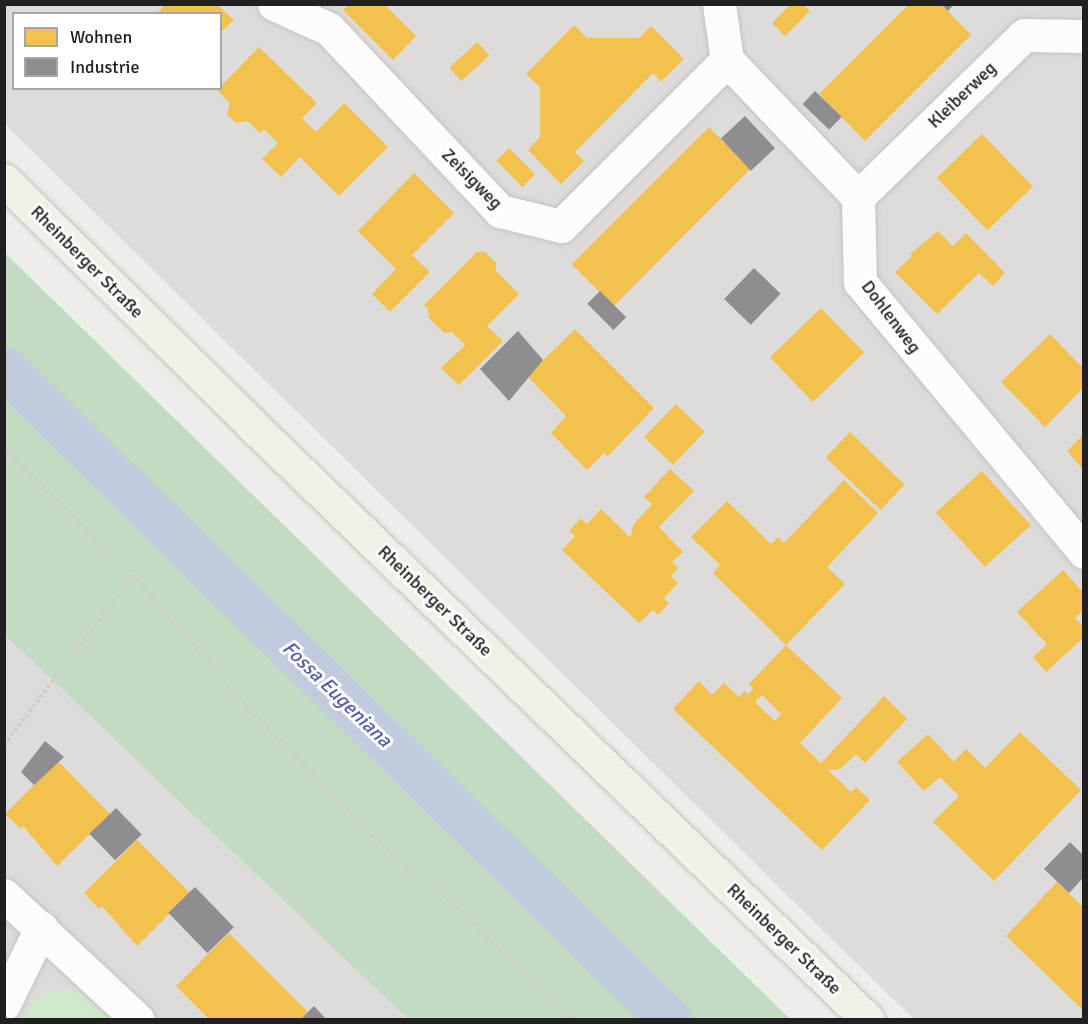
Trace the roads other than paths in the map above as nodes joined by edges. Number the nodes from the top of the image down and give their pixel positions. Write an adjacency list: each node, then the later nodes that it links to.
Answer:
1 (274, 4): 4 (street, Zeisigweg)
2 (719, 4): 4 (street)
3 (1083, 36): 6 (street, Kleiberweg)
4 (727, 60): 6 (street)
5 (4, 180): 12 (main road, Rheinberger Straße)
6 (858, 197): 7 (street, Dohlenweg)
7 (1083, 552)
8 (4, 895): 9 (street)
9 (41, 928): 10 (street); 11 (street)
10 (4, 1004)
11 (138, 1020)
12 (868, 1020)

